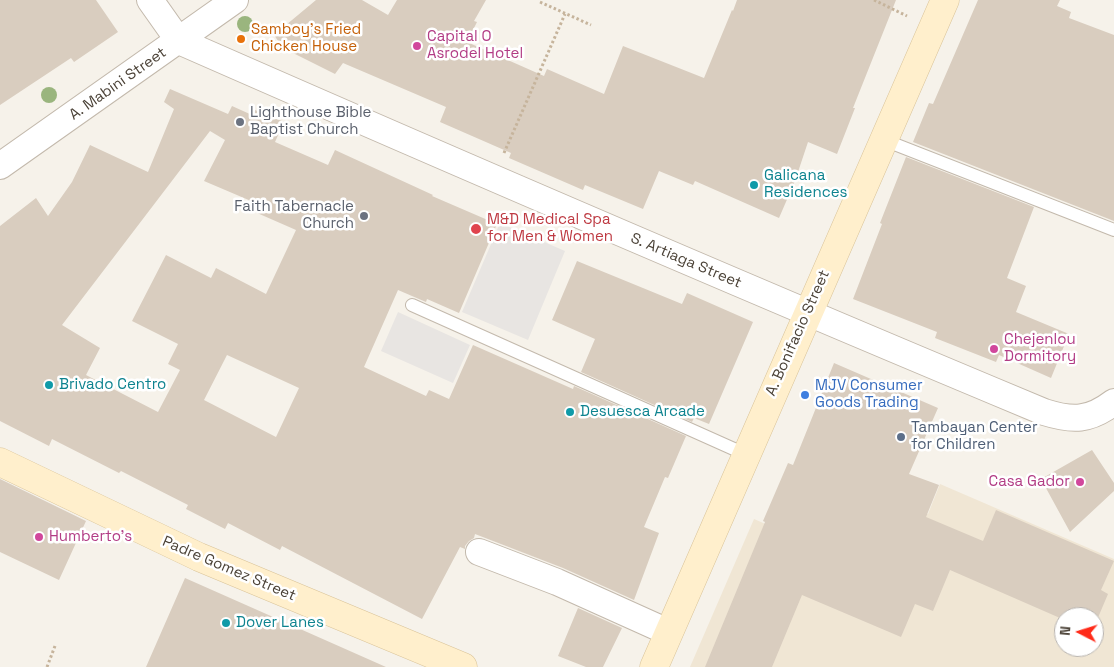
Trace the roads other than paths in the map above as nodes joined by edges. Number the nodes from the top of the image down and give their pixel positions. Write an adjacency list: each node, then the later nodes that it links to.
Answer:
1 (150, 0): 4 (street)
2 (235, 0): 4 (street, A. Mabini Street)
3 (945, 0): 5 (street, A. Bonifacio Street)
4 (179, 41): 6 (street, A. Mabini Street); 9 (street, S. Artiaga Street)
5 (884, 140): 7 (lane); 9 (street, A. Bonifacio Street)
6 (0, 166)
7 (1114, 230)
8 (412, 305): 11 (lane)
9 (807, 313): 10 (street, S. Artiaga Street); 11 (street, A. Bonifacio Street)
10 (1114, 402)
11 (745, 454): 14 (street, A. Bonifacio Street)
12 (0, 462): 15 (street, Padre Gomez Street)
13 (480, 552): 14 (street)
14 (668, 632): 16 (street, A. Bonifacio Street)
15 (462, 667)
16 (654, 667)

